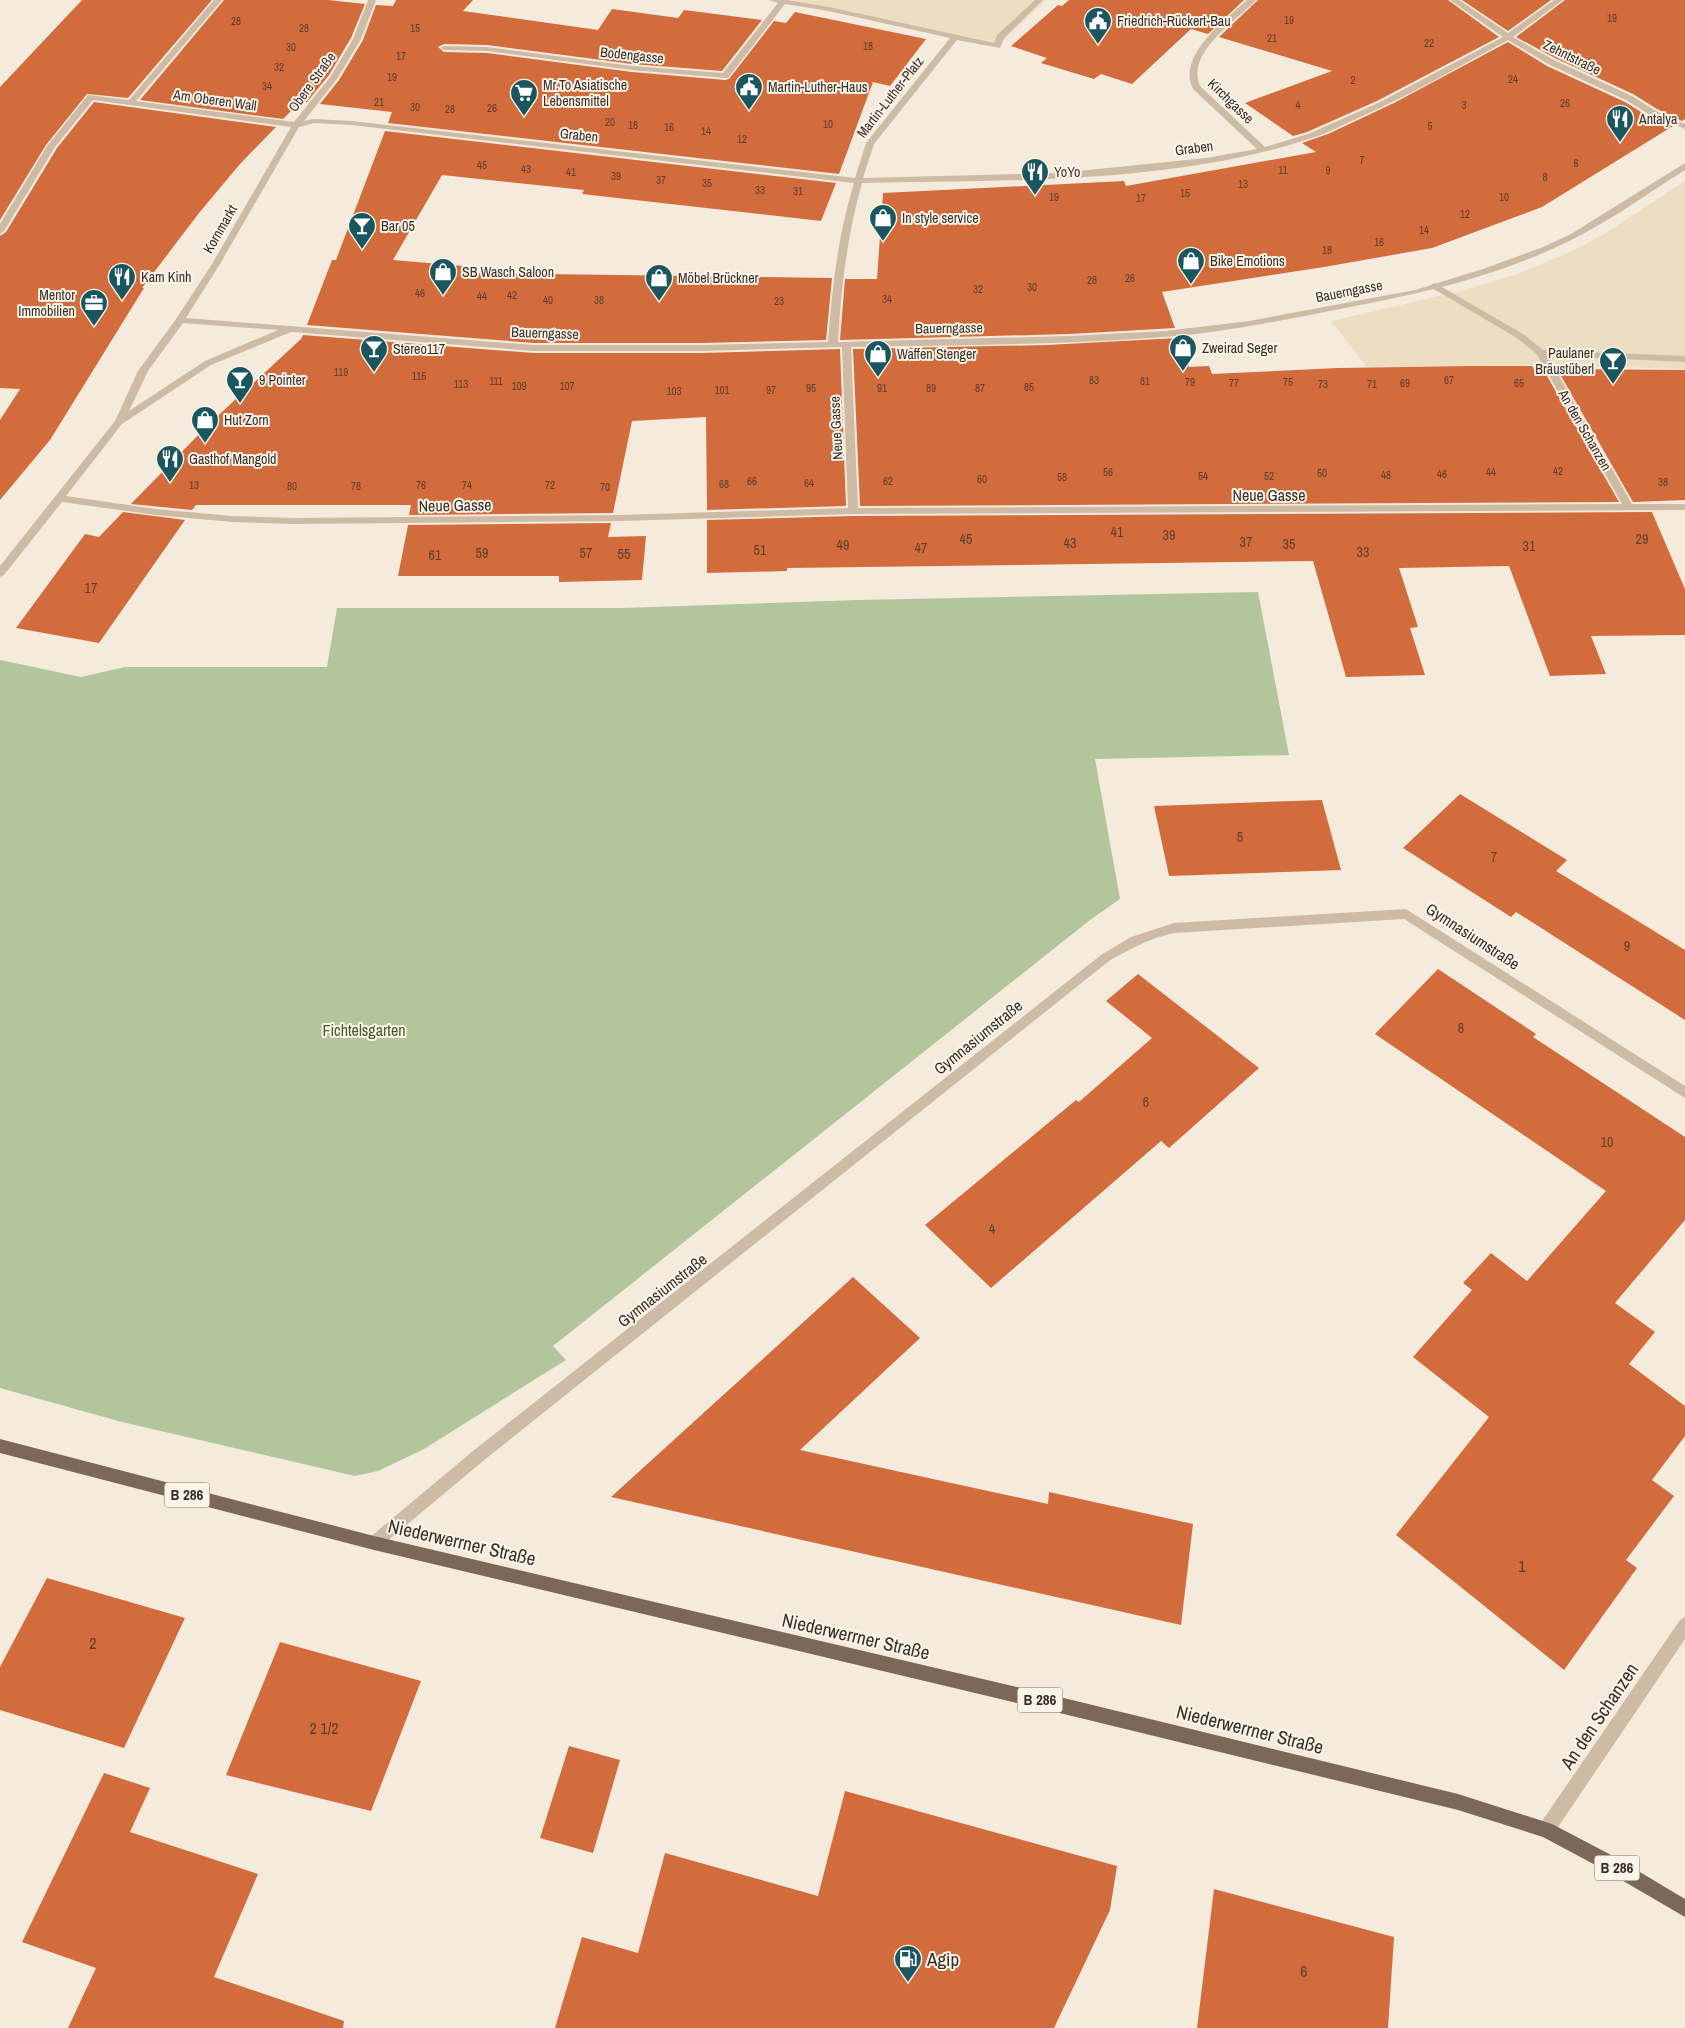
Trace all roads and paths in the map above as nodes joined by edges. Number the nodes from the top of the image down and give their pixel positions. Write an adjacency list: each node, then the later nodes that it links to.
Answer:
1 (218, 0): 12 (street, Am Oberen Wall)
2 (372, 0): 13 (street, Obere Straße)
3 (773, 0): 8 (street)
4 (1039, 0): 9 (street)
5 (1252, 0): 15 (street, Kirchgasse)
6 (1454, 0): 10 (street, Zehntstraße)
7 (1559, 0): 10 (street, Graben)
8 (783, 2): 9 (street); 11 (street, Bodengasse)
9 (955, 36): 17 (street, Martin-Luther-Platz)
10 (1508, 37): 14 (street, Zehntstraße); 15 (street, Graben)
11 (444, 48)
12 (131, 102): 13 (street, Am Oberen Wall); 18 (street, Am Oberen Wall)
13 (296, 125): 17 (street, Graben); 20 (street, Kornmarkt)
14 (1685, 127)
15 (1263, 150): 17 (street, Graben)
16 (1685, 166): 19 (street, Bauerngasse)
17 (858, 181): 22 (street)
18 (0, 231)
19 (1435, 286): 23 (street, Bauerngasse); 24 (street, An den Schanzen)
20 (180, 320): 21 (street, Bauerngasse); 26 (street, Kornmarkt)
21 (291, 328): 22 (street, Bauerngasse); 26 (street, Kornmarkt)
22 (833, 344): 23 (street, Bauerngasse)
23 (846, 344): 30 (street, Neue Gasse)
24 (1540, 353): 25 (street); 28 (street, An den Schanzen)
25 (1685, 359)
26 (118, 422): 27 (street, Kornmarkt)
27 (59, 498): 30 (street, Neue Gasse); 31 (street, Kornmarkt)
28 (1629, 507): 29 (street, Neue Gasse); 30 (street, Neue Gasse)
29 (1685, 507)
30 (853, 510)
31 (0, 573)
32 (1685, 1093): 34 (street, Gymnasiumstraße)
33 (0, 1446): 34 (main road, Niederwerrner Straße / B 286)
34 (374, 1543): 36 (main road, Niederwerrner Straße / B 286)
35 (1685, 1625): 36 (street, An den Schanzen)
36 (1546, 1830): 37 (main road, Niederwerrner Straße / B 286)
37 (1685, 1909)

